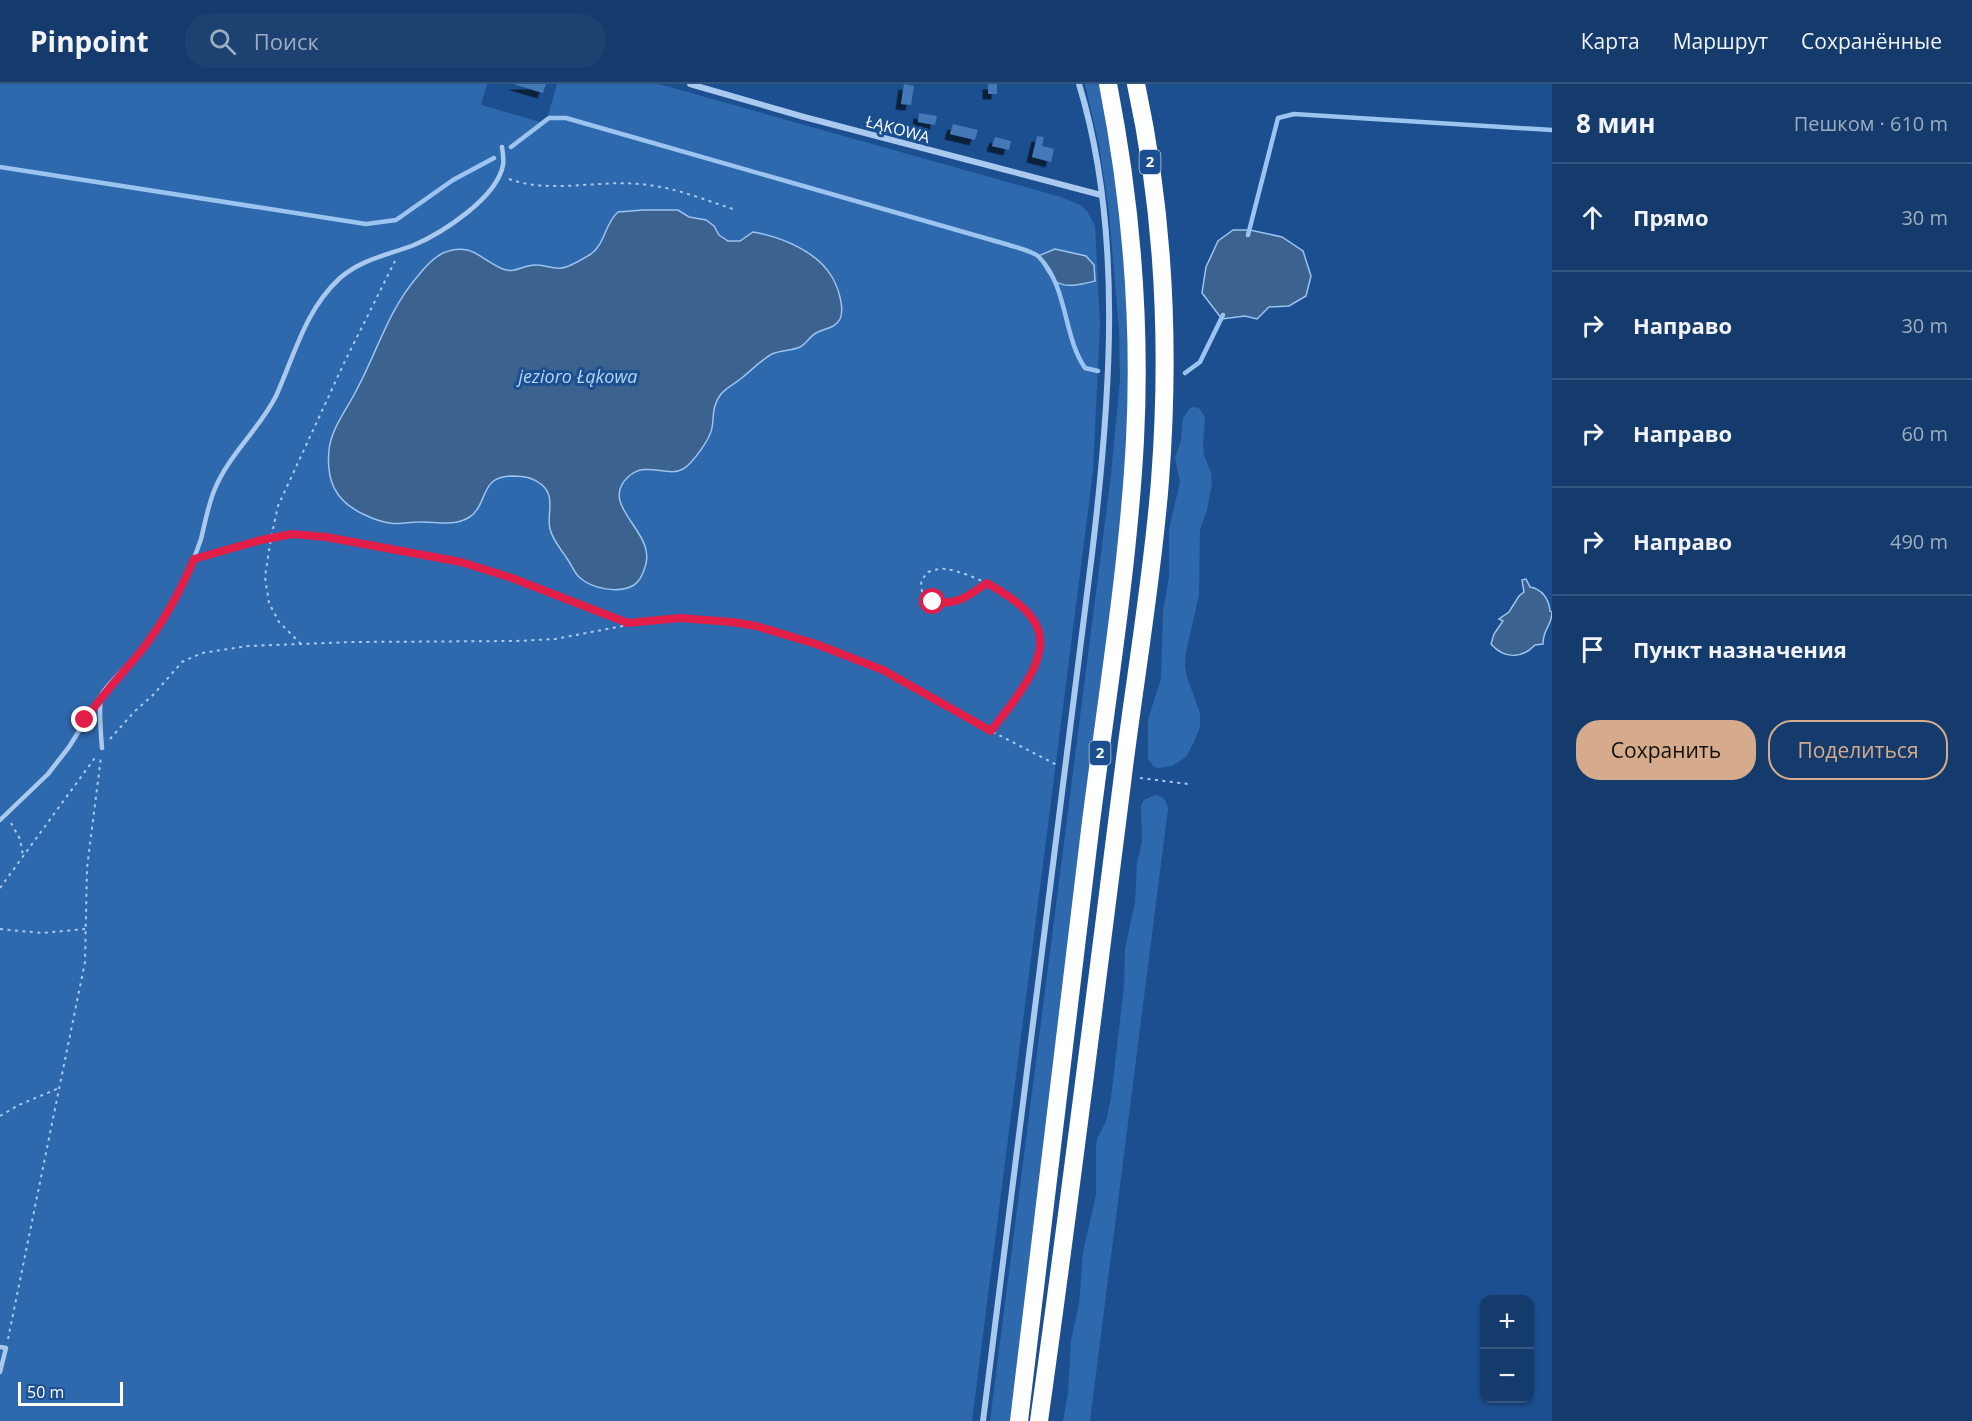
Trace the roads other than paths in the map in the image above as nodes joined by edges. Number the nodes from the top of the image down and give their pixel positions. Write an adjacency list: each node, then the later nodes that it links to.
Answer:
1 (690, 84): 6 (street, ŁĄKOWA)
2 (1078, 84): 6 (street)
3 (1108, 84): 13 (highway, 2)
4 (1136, 84): 14 (highway, 2)
5 (502, 147): 7 (lane)
6 (1101, 195): 12 (street)
7 (102, 695): 8 (lane); 9 (lane)
8 (102, 748)
9 (0, 820)
10 (0, 1347): 11 (lane)
11 (0, 1372)
12 (983, 1421)
13 (1019, 1421)
14 (1038, 1421)

